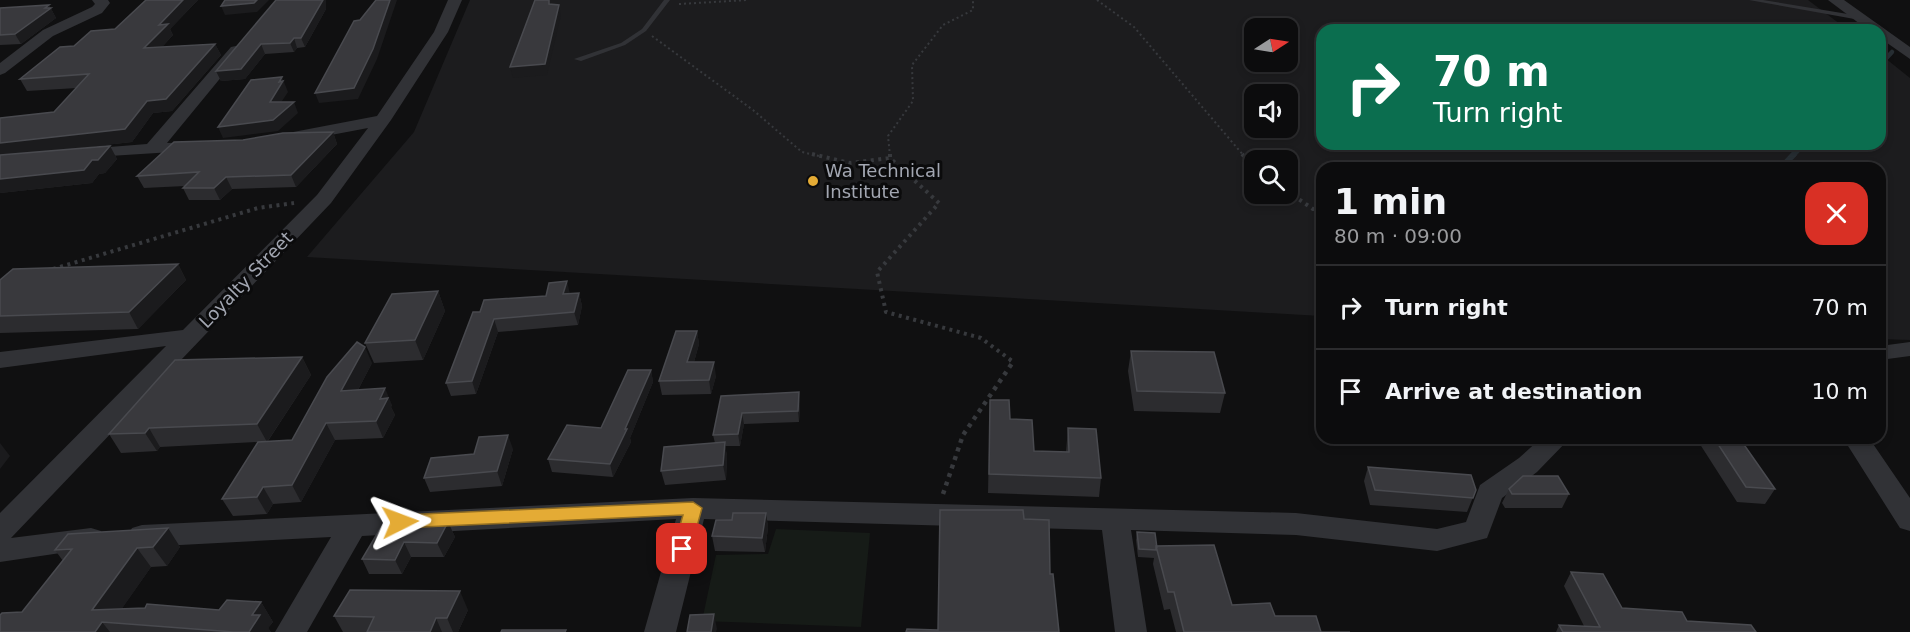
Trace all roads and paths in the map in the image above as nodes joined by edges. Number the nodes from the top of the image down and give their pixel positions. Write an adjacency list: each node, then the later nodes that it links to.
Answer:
1 (99, 0): 16 (street)
2 (455, 0): 17 (street, Loyalty Street)
3 (748, 0): 8 (path)
4 (973, 0): 23 (path)
5 (1097, 0): 22 (path)
6 (1752, 0): 9 (lane)
7 (1834, 0): 9 (street)
8 (665, 2): 11 (lane)
9 (1860, 18): 10 (street)
10 (1868, 24)
11 (645, 30): 15 (lane); 23 (path)
12 (249, 35): 20 (street)
13 (1886, 37): 14 (street)
14 (1910, 54)
15 (578, 59)
16 (0, 69)
17 (383, 120): 18 (street); 24 (street, Loyalty Street)
18 (279, 139)
19 (212, 145): 20 (street)
20 (153, 148): 21 (street)
21 (71, 155)
22 (1244, 156)
23 (890, 158): 35 (path)
24 (324, 199): 27 (path); 28 (street, Loyalty Street)
25 (1298, 199): 26 (path)
26 (1316, 209)
27 (42, 272)
28 (192, 336): 31 (street); 39 (street, Loyalty Street)
29 (1910, 349): 30 (street)
30 (1886, 352)
31 (0, 360)
32 (1551, 444): 36 (street)
33 (1860, 444): 37 (street)
34 (693, 508): 35 (street); 38 (street); 42 (street)
35 (936, 513): 36 (street)
36 (1115, 520): 43 (street)
37 (1910, 520)
38 (354, 524): 40 (street); 41 (street)
39 (0, 531)
40 (0, 551)
41 (291, 632)
42 (660, 632)
43 (1131, 632)

